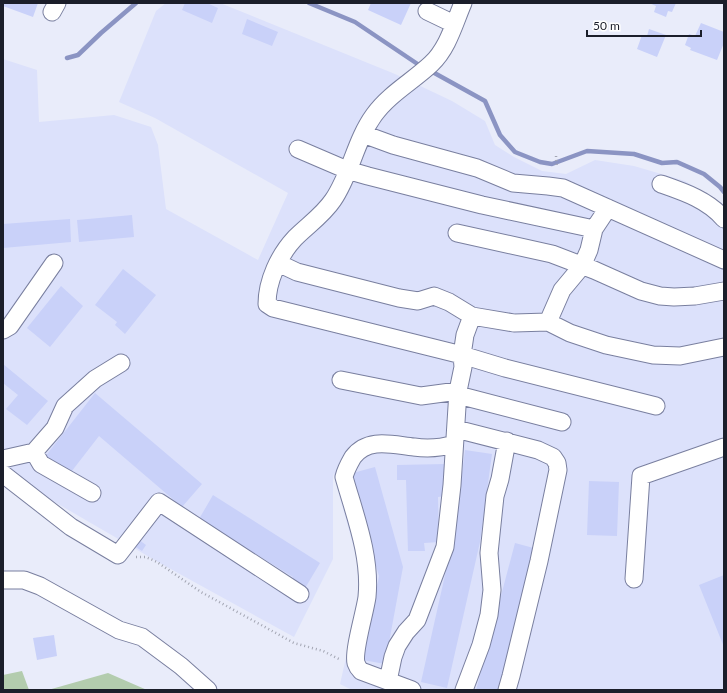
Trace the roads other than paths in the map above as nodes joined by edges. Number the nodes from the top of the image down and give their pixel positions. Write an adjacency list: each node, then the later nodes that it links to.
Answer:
1 (463, 3): 3 (street)
2 (427, 11): 3 (street)
3 (454, 24): 4 (street)
4 (363, 134): 6 (street); 8 (street)
5 (298, 149): 6 (street)
6 (347, 170): 10 (street); 14 (street)
7 (661, 184): 9 (street)
8 (608, 208): 10 (street); 12 (street)
9 (724, 219)
10 (594, 229): 15 (street)
11 (457, 233): 15 (street)
12 (724, 260)
13 (54, 263): 19 (street)
14 (278, 263): 17 (street); 21 (street)
15 (582, 266): 16 (street); 18 (street)
16 (724, 291)
17 (472, 316): 18 (street); 21 (street)
18 (548, 322): 20 (street)
19 (3, 330)
20 (724, 347)
21 (462, 355): 24 (street); 25 (street)
22 (121, 363): 30 (street)
23 (341, 380): 24 (street)
24 (458, 393): 26 (street); 27 (street)
25 (656, 406)
26 (562, 422)
27 (455, 436): 28 (street); 37 (street); 37 (street)
28 (506, 442): 40 (street); 41 (street)
29 (724, 447): 34 (street)
30 (34, 452): 31 (street); 33 (street)
31 (3, 460)
32 (3, 474): 36 (street)
33 (92, 493)
34 (634, 579)
35 (3, 580): 38 (street)
36 (300, 594)
37 (388, 681): 39 (street)
38 (208, 690)
39 (412, 690)
40 (464, 690)
41 (506, 690)

